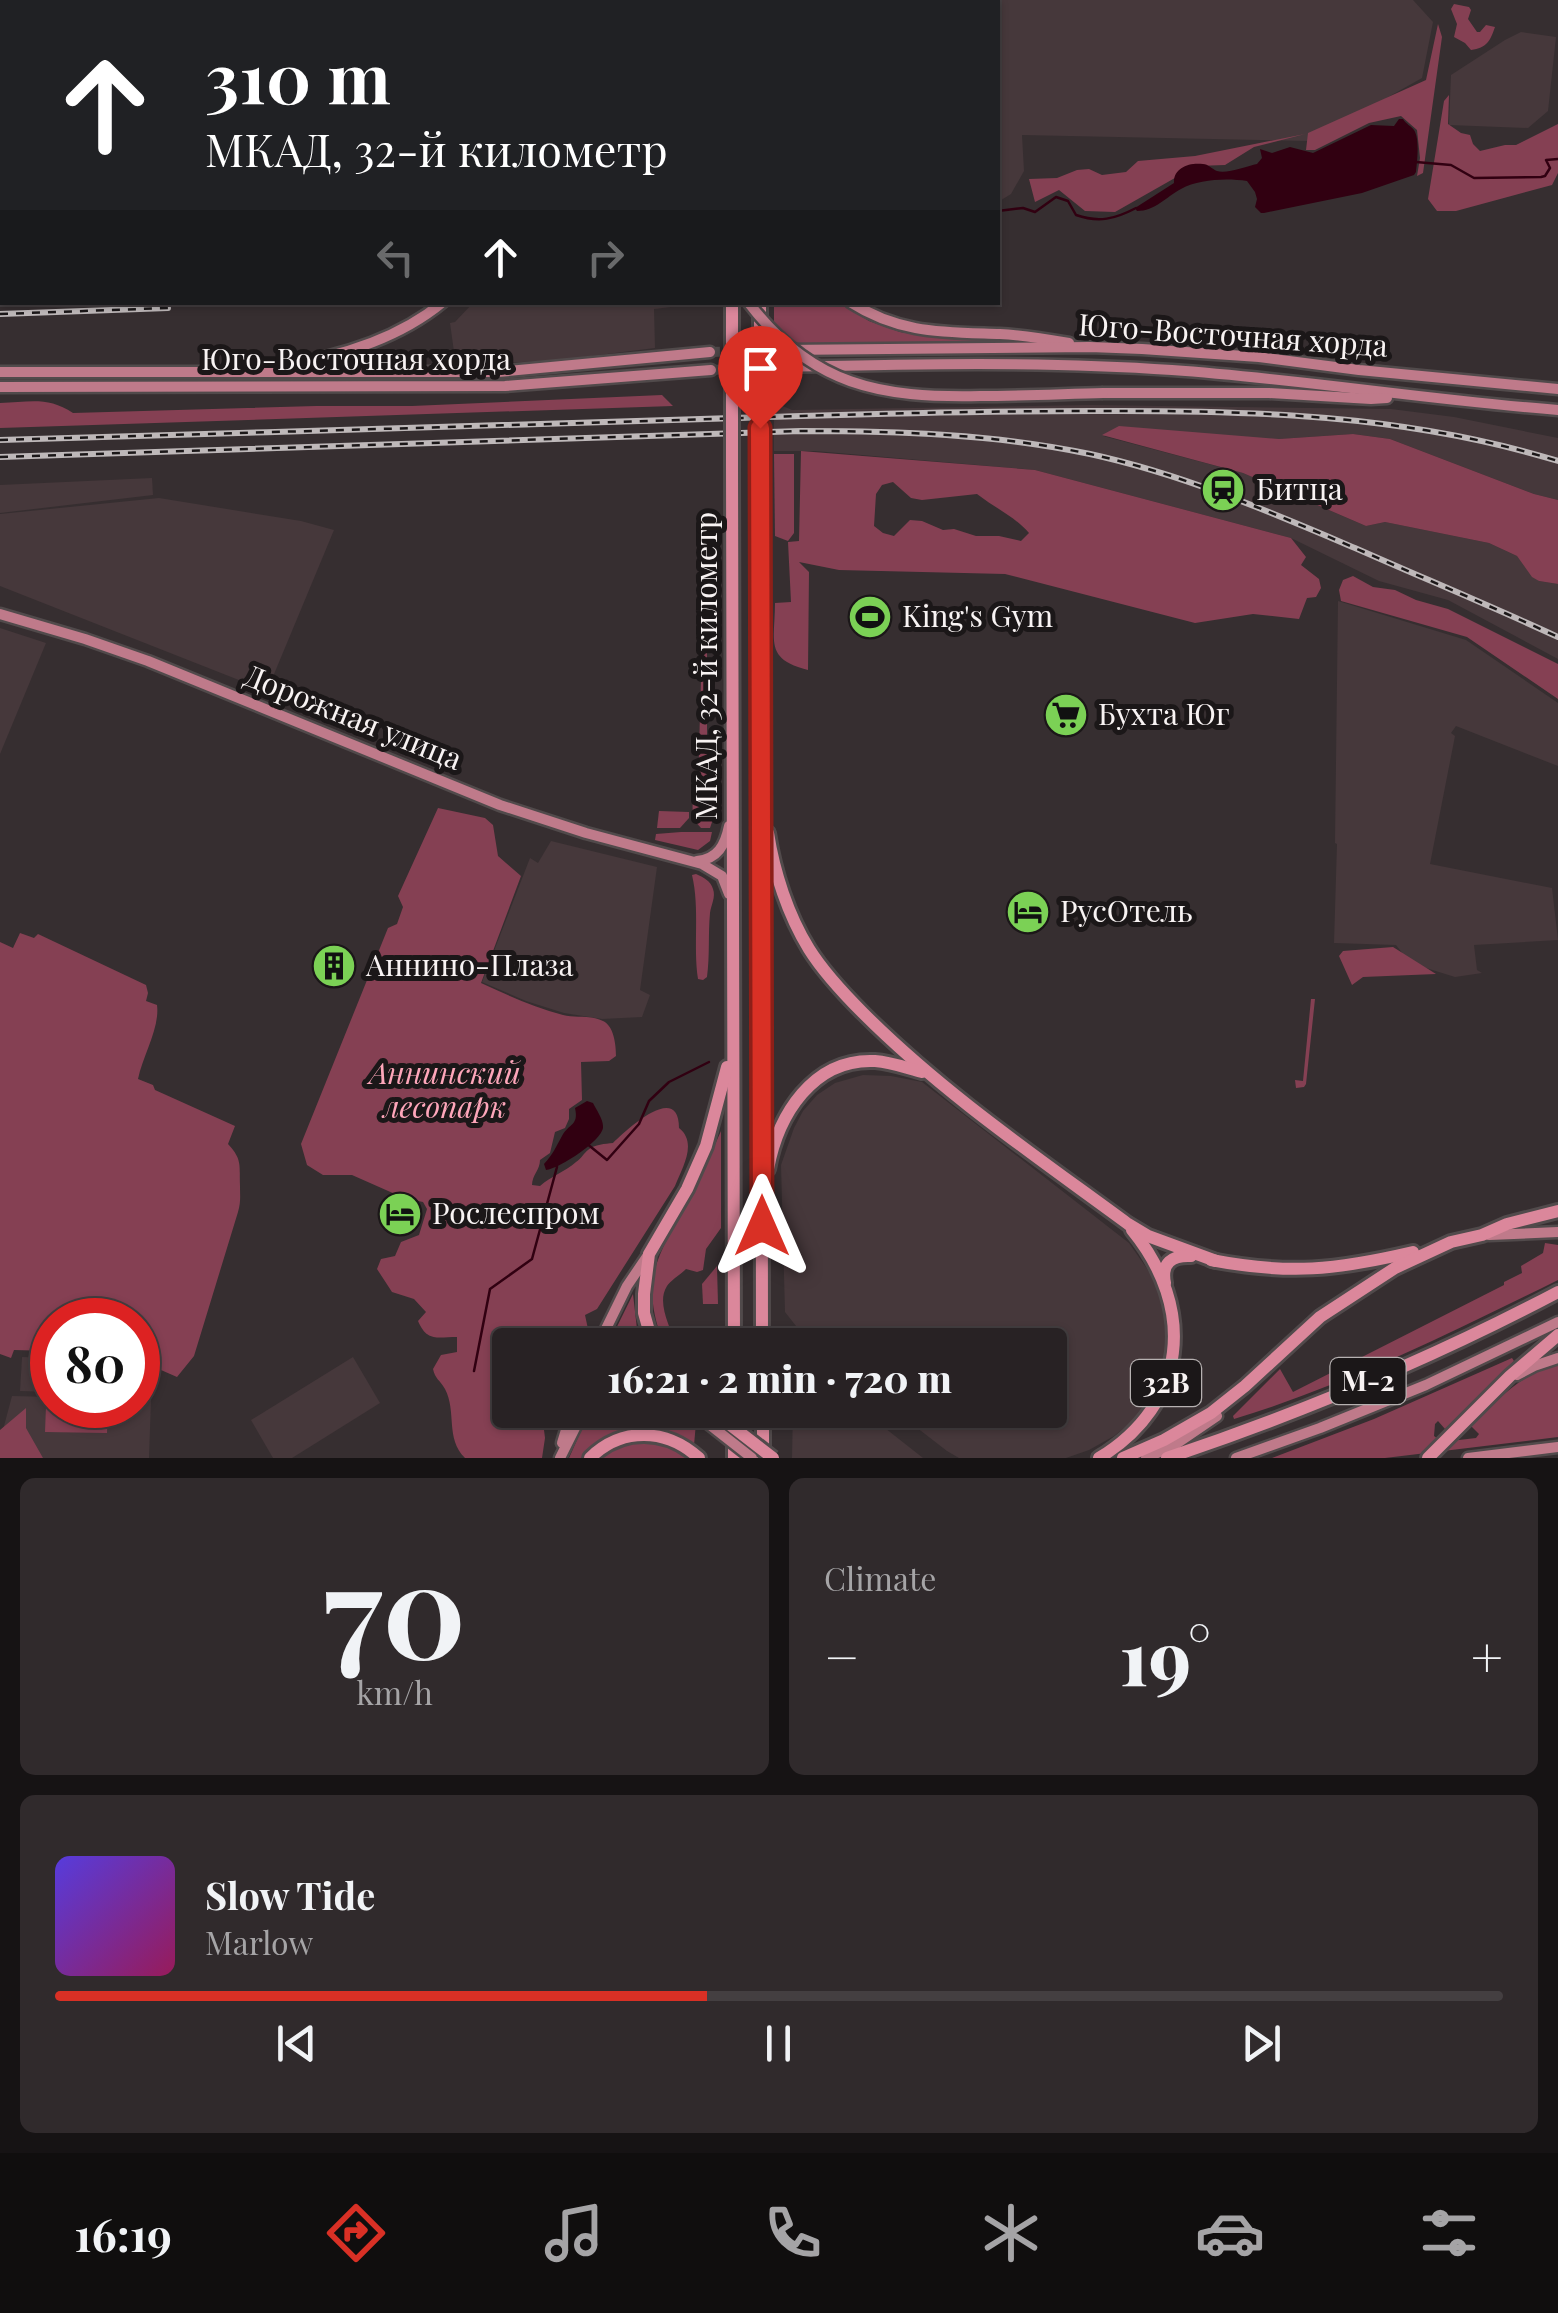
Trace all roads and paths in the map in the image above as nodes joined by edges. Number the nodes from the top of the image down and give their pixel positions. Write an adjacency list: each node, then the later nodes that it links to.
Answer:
1 (439, 305): 12 (main road)
2 (732, 305): 19 (highway, МКАД, 32-й километр, bridge)
3 (751, 305): 15 (main road, bridge)
4 (760, 305): 18 (highway, МКАД, 32-й километр, bridge)
5 (855, 305): 6 (main road)
6 (1090, 347): 7 (main road, Юго-Восточная хорда); 14 (main road, Юго-Восточная хорда)
7 (783, 350)
8 (710, 352): 12 (main road, Юго-Восточная хорда)
9 (784, 367): 15 (main road, Юго-Восточная хорда)
10 (710, 370): 13 (main road, Юго-Восточная хорда)
11 (0, 372): 12 (main road, Юго-Восточная хорда)
12 (237, 372)
13 (0, 387)
14 (1558, 389)
15 (1404, 396): 16 (main road, Юго-Восточная хорда)
16 (1558, 410)
17 (0, 614): 20 (main road, Дорожная улица)
18 (761, 772): 23 (highway); 26 (highway, МКАД, 32-й километр)
19 (732, 810): 20 (main road); 21 (highway, МКАД, 32-й километр)
20 (690, 860): 21 (main road)
21 (732, 910): 22 (highway, МКАД, 32-й километр)
22 (733, 1020): 30 (highway); 37 (highway)
23 (928, 1074): 25 (highway); 26 (highway)
24 (1558, 1211): 28 (highway)
25 (1128, 1224): 31 (highway); 32 (highway, 32B)
26 (762, 1226): 38 (highway)
27 (1558, 1232): 28 (main road)
28 (1482, 1236): 29 (highway)
29 (1451, 1242): 31 (highway); 41 (highway)
30 (649, 1254): 35 (main road); 36 (highway)
31 (1216, 1261): 32 (highway)
32 (1165, 1283): 57 (highway, 32B)
33 (1558, 1292): 60 (highway, М-2)
34 (1558, 1322): 61 (main road, М-2)
35 (606, 1328)
36 (648, 1328)
37 (734, 1328)
38 (762, 1328)
39 (1558, 1335): 42 (highway)
40 (1558, 1358): 42 (main road)
41 (1245, 1386): 58 (highway); 59 (main road)
42 (1489, 1397): 62 (highway)
43 (567, 1428): 50 (main road)
44 (575, 1428): 50 (main road)
45 (714, 1428): 54 (main road, bridge)
46 (734, 1428): 56 (highway, bridge)
47 (734, 1428): 53 (highway)
48 (763, 1428): 55 (highway)
49 (1558, 1447): 63 (main road)
50 (559, 1458)
51 (590, 1458): 52 (highway)
52 (699, 1458)
53 (734, 1458)
54 (752, 1458)
55 (763, 1458)
56 (773, 1458)
57 (1099, 1458)
58 (1123, 1458)
59 (1146, 1458)
60 (1167, 1458)
61 (1236, 1458)
62 (1428, 1458)
63 (1468, 1458)

